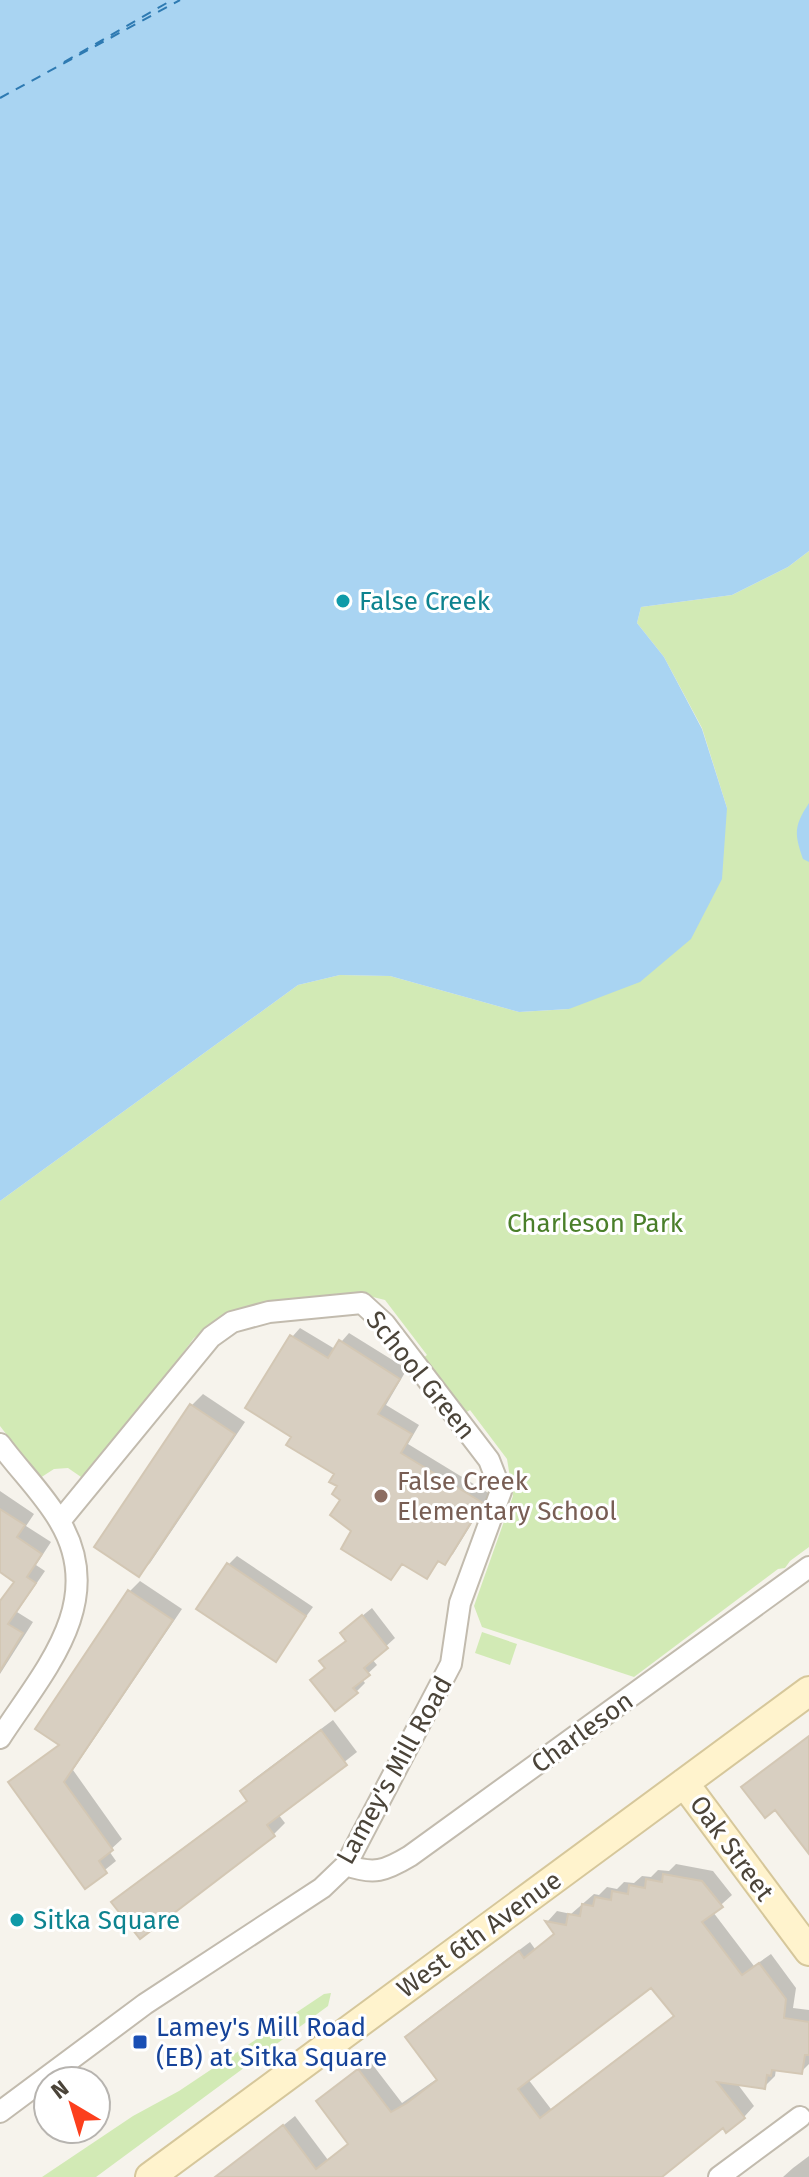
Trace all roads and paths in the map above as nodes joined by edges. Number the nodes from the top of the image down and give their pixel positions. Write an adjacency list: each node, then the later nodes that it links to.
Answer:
1 (0, 1444): 2 (street)
2 (60, 1521): 4 (street, School Green); 6 (street)
3 (809, 1567): 8 (street, Charleson)
4 (457, 1637): 8 (street, Lamey's Mill Road)
5 (809, 1691): 7 (main road, West 6th Avenue)
6 (0, 1738)
7 (684, 1783): 9 (main road, Oak Street); 12 (main road, West 6th Avenue)
8 (346, 1865): 10 (street, Lamey's Mill Road)
9 (809, 1951)
10 (0, 2112)
11 (800, 2117): 13 (street)
12 (167, 2172)
13 (719, 2177)

